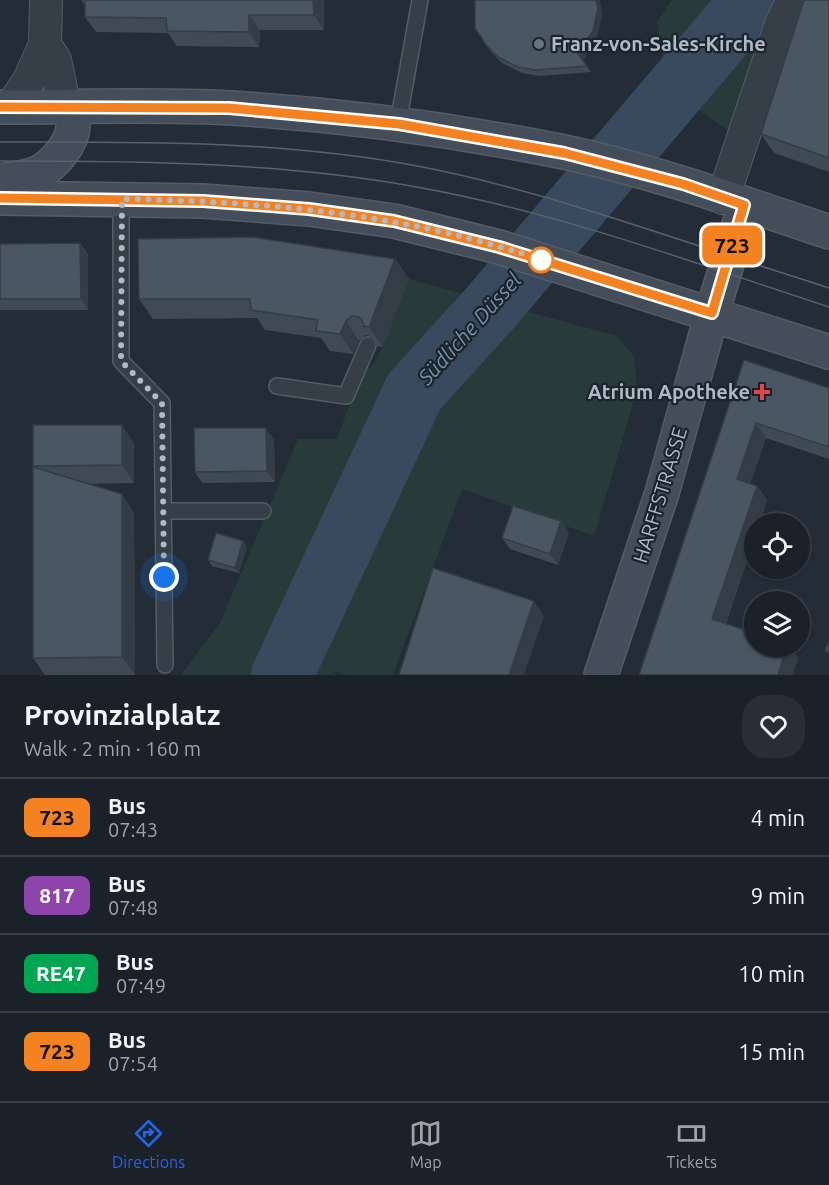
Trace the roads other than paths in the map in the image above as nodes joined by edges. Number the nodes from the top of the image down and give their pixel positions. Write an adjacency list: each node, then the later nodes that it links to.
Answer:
1 (46, 0): 4 (street)
2 (420, 0): 7 (lane)
3 (793, 0): 11 (street)
4 (45, 45): 5 (street); 6 (street)
5 (4, 105): 6 (main road)
6 (65, 106): 7 (main road); 8 (main road)
7 (399, 124): 11 (main road)
8 (0, 181)
9 (0, 198): 10 (main road)
10 (122, 199): 13 (main road); 18 (lane)
11 (734, 202): 12 (main road); 13 (main road, HARFFSTRASSE)
12 (829, 232)
13 (712, 313): 15 (main road); 20 (main road, HARFFSTRASSE)
14 (368, 345): 16 (lane)
15 (829, 352)
16 (277, 386)
17 (263, 510): 18 (lane)
18 (163, 511): 19 (lane)
19 (165, 665)
20 (600, 675)

